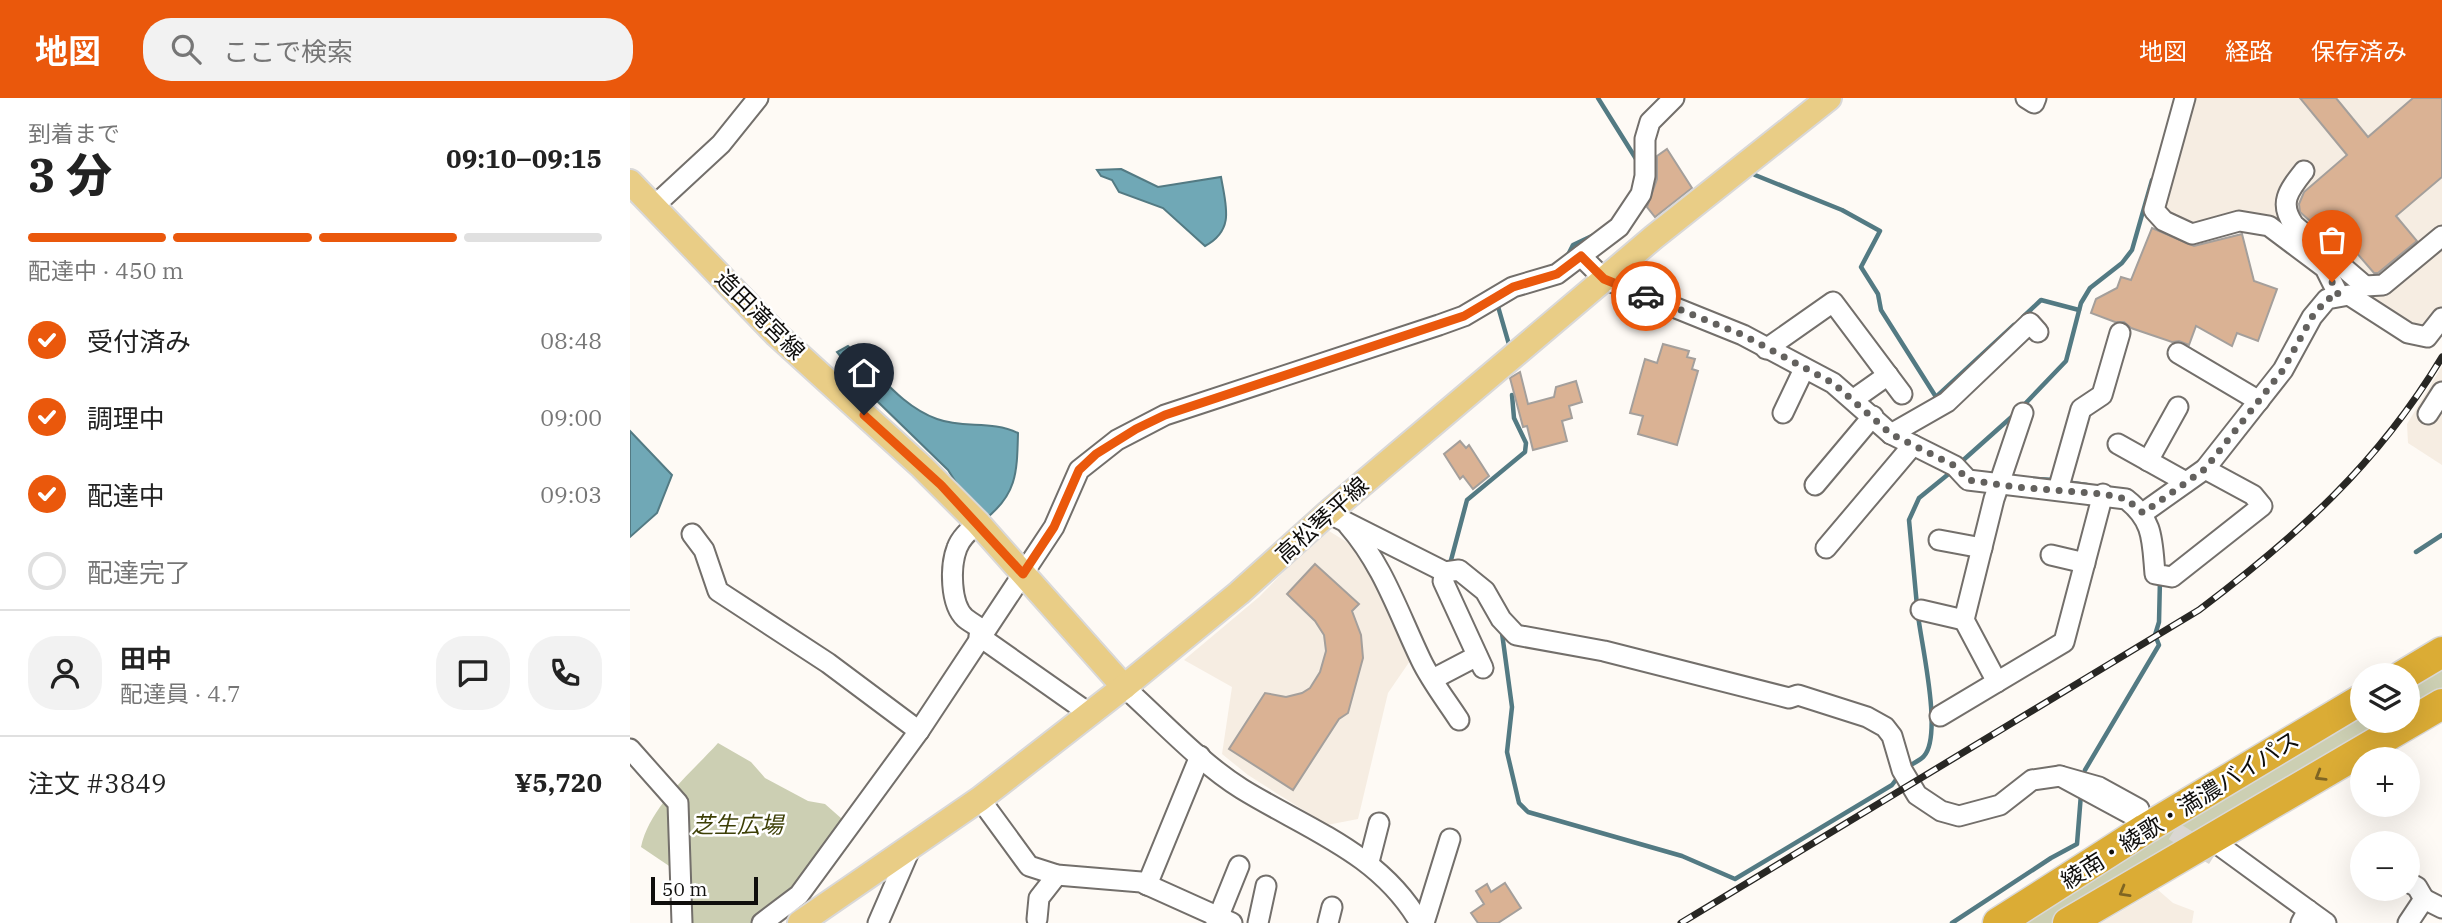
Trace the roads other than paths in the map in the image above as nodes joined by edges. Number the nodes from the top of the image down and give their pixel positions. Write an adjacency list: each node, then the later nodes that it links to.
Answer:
1 (758, 98): 9 (street)
2 (1674, 98): 11 (street)
3 (1829, 98): 12 (main road, 高松琴平線)
4 (2026, 98): 5 (street)
5 (2036, 98)
6 (2185, 98): 13 (street)
7 (2304, 171): 10 (street)
8 (630, 182): 9 (main road, 造田滝宮線)
9 (654, 206): 42 (main road, 造田滝宮線)
10 (2442, 236)
11 (1581, 256): 12 (street); 50 (street)
12 (1604, 279): 17 (street); 41 (main road, 高松琴平線)
13 (2339, 296): 14 (street); 24 (street)
14 (2442, 318)
15 (2038, 332): 30 (street)
16 (2120, 333): 37 (street)
17 (1766, 349): 19 (street); 20 (street)
18 (2181, 361): 24 (street)
19 (1804, 369): 23 (street); 26 (street)
20 (1888, 375): 22 (street); 23 (street)
21 (2442, 393): 28 (street)
22 (1902, 394)
23 (1854, 399): 29 (street)
24 (2259, 401): 34 (street)
25 (2178, 407): 33 (street)
26 (1783, 413)
27 (2023, 413): 35 (street)
28 (2428, 414)
29 (1873, 416): 30 (street); 38 (street)
30 (1891, 434): 32 (street)
31 (2118, 444): 33 (street)
32 (1913, 445): 35 (street); 45 (street)
33 (2148, 461): 36 (street)
34 (2205, 469): 36 (street); 40 (street)
35 (2000, 481): 37 (street); 46 (street)
36 (2186, 482): 40 (street)
37 (2059, 484): 39 (street)
38 (1815, 485)
39 (2103, 494): 40 (street); 48 (street)
40 (2145, 511)
41 (1338, 518): 49 (street); 56 (street); 58 (main road, 高松琴平線)
42 (978, 523): 50 (main road, 造田滝宮線); 53 (street)
43 (692, 534): 64 (street)
44 (1939, 540): 46 (street)
45 (1826, 548)
46 (1982, 548): 52 (street)
47 (2051, 555): 48 (street)
48 (2085, 563): 57 (street)
49 (1445, 572): 56 (street); 68 (street)
50 (1023, 574): 53 (street); 58 (main road, 造田滝宮線)
51 (1921, 610): 52 (street)
52 (1964, 620): 57 (street)
53 (981, 633): 61 (street); 64 (street)
54 (2442, 652): 55 (highway)
55 (2420, 665)
56 (1433, 679): 63 (street)
57 (1997, 682): 62 (street)
58 (1124, 687): 61 (main road, 高松琴平線); 66 (street)
59 (2442, 704): 72 (highway, 綾南・綾歌・満濃バイパス, one-way to 72)
60 (2350, 706): 68 (highway, 綾南・綾歌・満濃バイパス)
61 (1090, 714): 67 (main road, 高松琴平線)
62 (1940, 716)
63 (1459, 720)
64 (919, 731): 80 (street)
65 (630, 748): 84 (street)
66 (1200, 756): 73 (street); 76 (street)
67 (980, 799): 71 (main road, 高松琴平線); 75 (street)
68 (2142, 819): 89 (highway, 綾南・綾歌・満濃バイパス)
69 (1379, 823): 73 (street)
70 (1450, 839): 88 (street)
71 (911, 847): 80 (main road, 高松琴平線); 86 (street)
72 (2213, 848): 81 (street); 90 (highway, 綾南・綾歌・満濃バイパス, one-way to 90)
73 (1369, 862): 88 (street)
74 (1239, 866): 83 (street)
75 (1057, 875): 76 (street); 82 (street)
76 (1147, 885): 83 (street)
77 (1266, 886): 87 (street)
78 (2420, 890): 79 (street)
79 (2433, 904): 92 (street)
80 (805, 910): 85 (street)
81 (2304, 916): 91 (street)
82 (1037, 919)
83 (1222, 921)
84 (682, 923)
85 (762, 923)
86 (878, 923)
87 (1258, 923)
88 (1422, 923)
89 (1998, 923)
90 (2068, 923)
91 (2326, 923)
92 (2408, 923)

